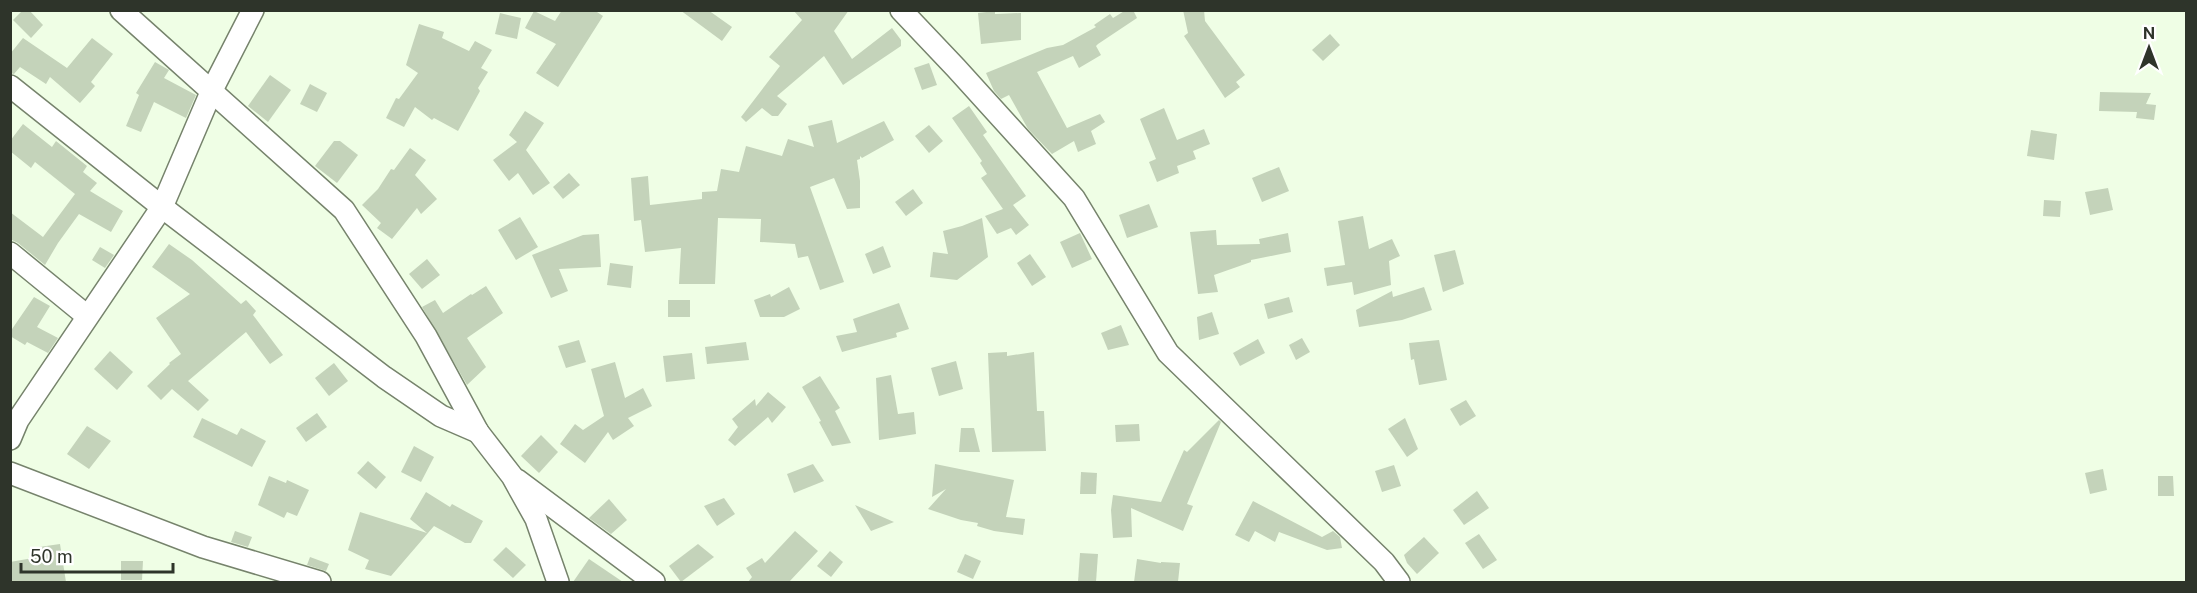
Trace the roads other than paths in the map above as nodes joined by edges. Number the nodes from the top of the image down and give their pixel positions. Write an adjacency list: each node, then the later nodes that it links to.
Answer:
1 (122, 10): 5 (street)
2 (253, 10): 5 (street)
3 (901, 10): 16 (street)
4 (10, 86): 6 (street)
5 (212, 90): 6 (street); 10 (street)
6 (162, 207): 8 (street); 10 (street)
7 (10, 253): 8 (street)
8 (87, 316): 9 (street)
9 (13, 424)
10 (478, 432): 12 (street)
11 (10, 473): 13 (street)
12 (512, 476): 14 (street); 15 (street)
13 (320, 582)
14 (558, 582)
15 (654, 582)
16 (1399, 582)

